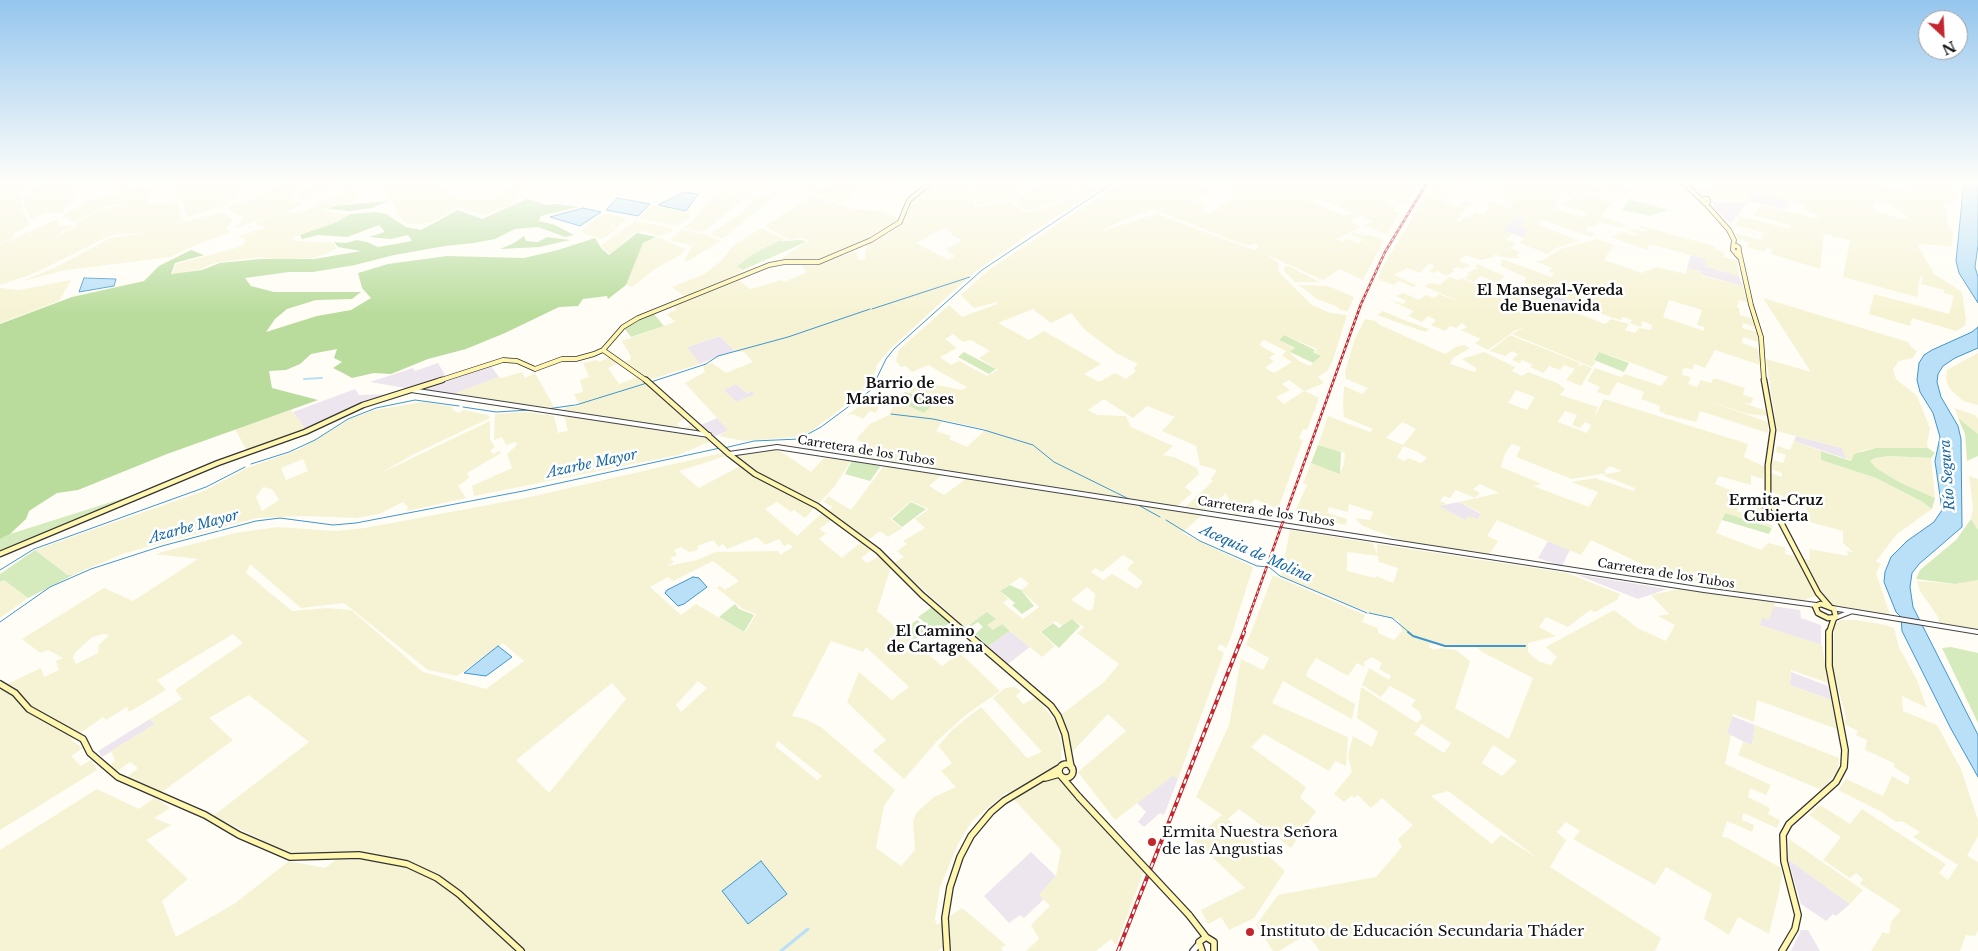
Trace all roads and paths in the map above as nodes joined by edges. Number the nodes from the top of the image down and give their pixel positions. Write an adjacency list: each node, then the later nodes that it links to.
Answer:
1 (895, 225): 7 (main road)
2 (1725, 225): 4 (main road)
3 (1727, 225): 5 (main road)
4 (1733, 248): 5 (main road); 6 (main road)
5 (1739, 249): 6 (main road)
6 (1749, 297): 12 (main road)
7 (603, 350): 8 (main road); 9 (main road)
8 (411, 390): 9 (street); 11 (main road)
9 (709, 435): 10 (main road)
10 (727, 452): 13 (street, Carretera de los Tubos); 21 (main road)
11 (0, 554)
12 (1818, 593): 13 (main road); 14 (main road)
13 (1817, 606): 14 (main road); 16 (main road)
14 (1831, 607): 15 (street); 17 (main road)
15 (1852, 612): 17 (street); 19 (street)
16 (1821, 615): 17 (main road); 18 (main road)
17 (1834, 618): 18 (main road)
18 (1829, 630): 32 (main road)
19 (1978, 632)
20 (0, 684): 28 (main road)
21 (1067, 747): 22 (main road); 23 (main road)
22 (1072, 767): 23 (main road); 24 (main road)
23 (1061, 771): 24 (main road); 25 (main road); 29 (main road)
24 (1069, 777): 25 (main road)
25 (1071, 788): 26 (main road, bridge)
26 (1202, 940): 27 (main road); 30 (street); 31 (main road)
27 (1216, 950)
28 (521, 951)
29 (947, 951)
30 (1193, 951)
31 (1202, 951)
32 (1782, 951)

